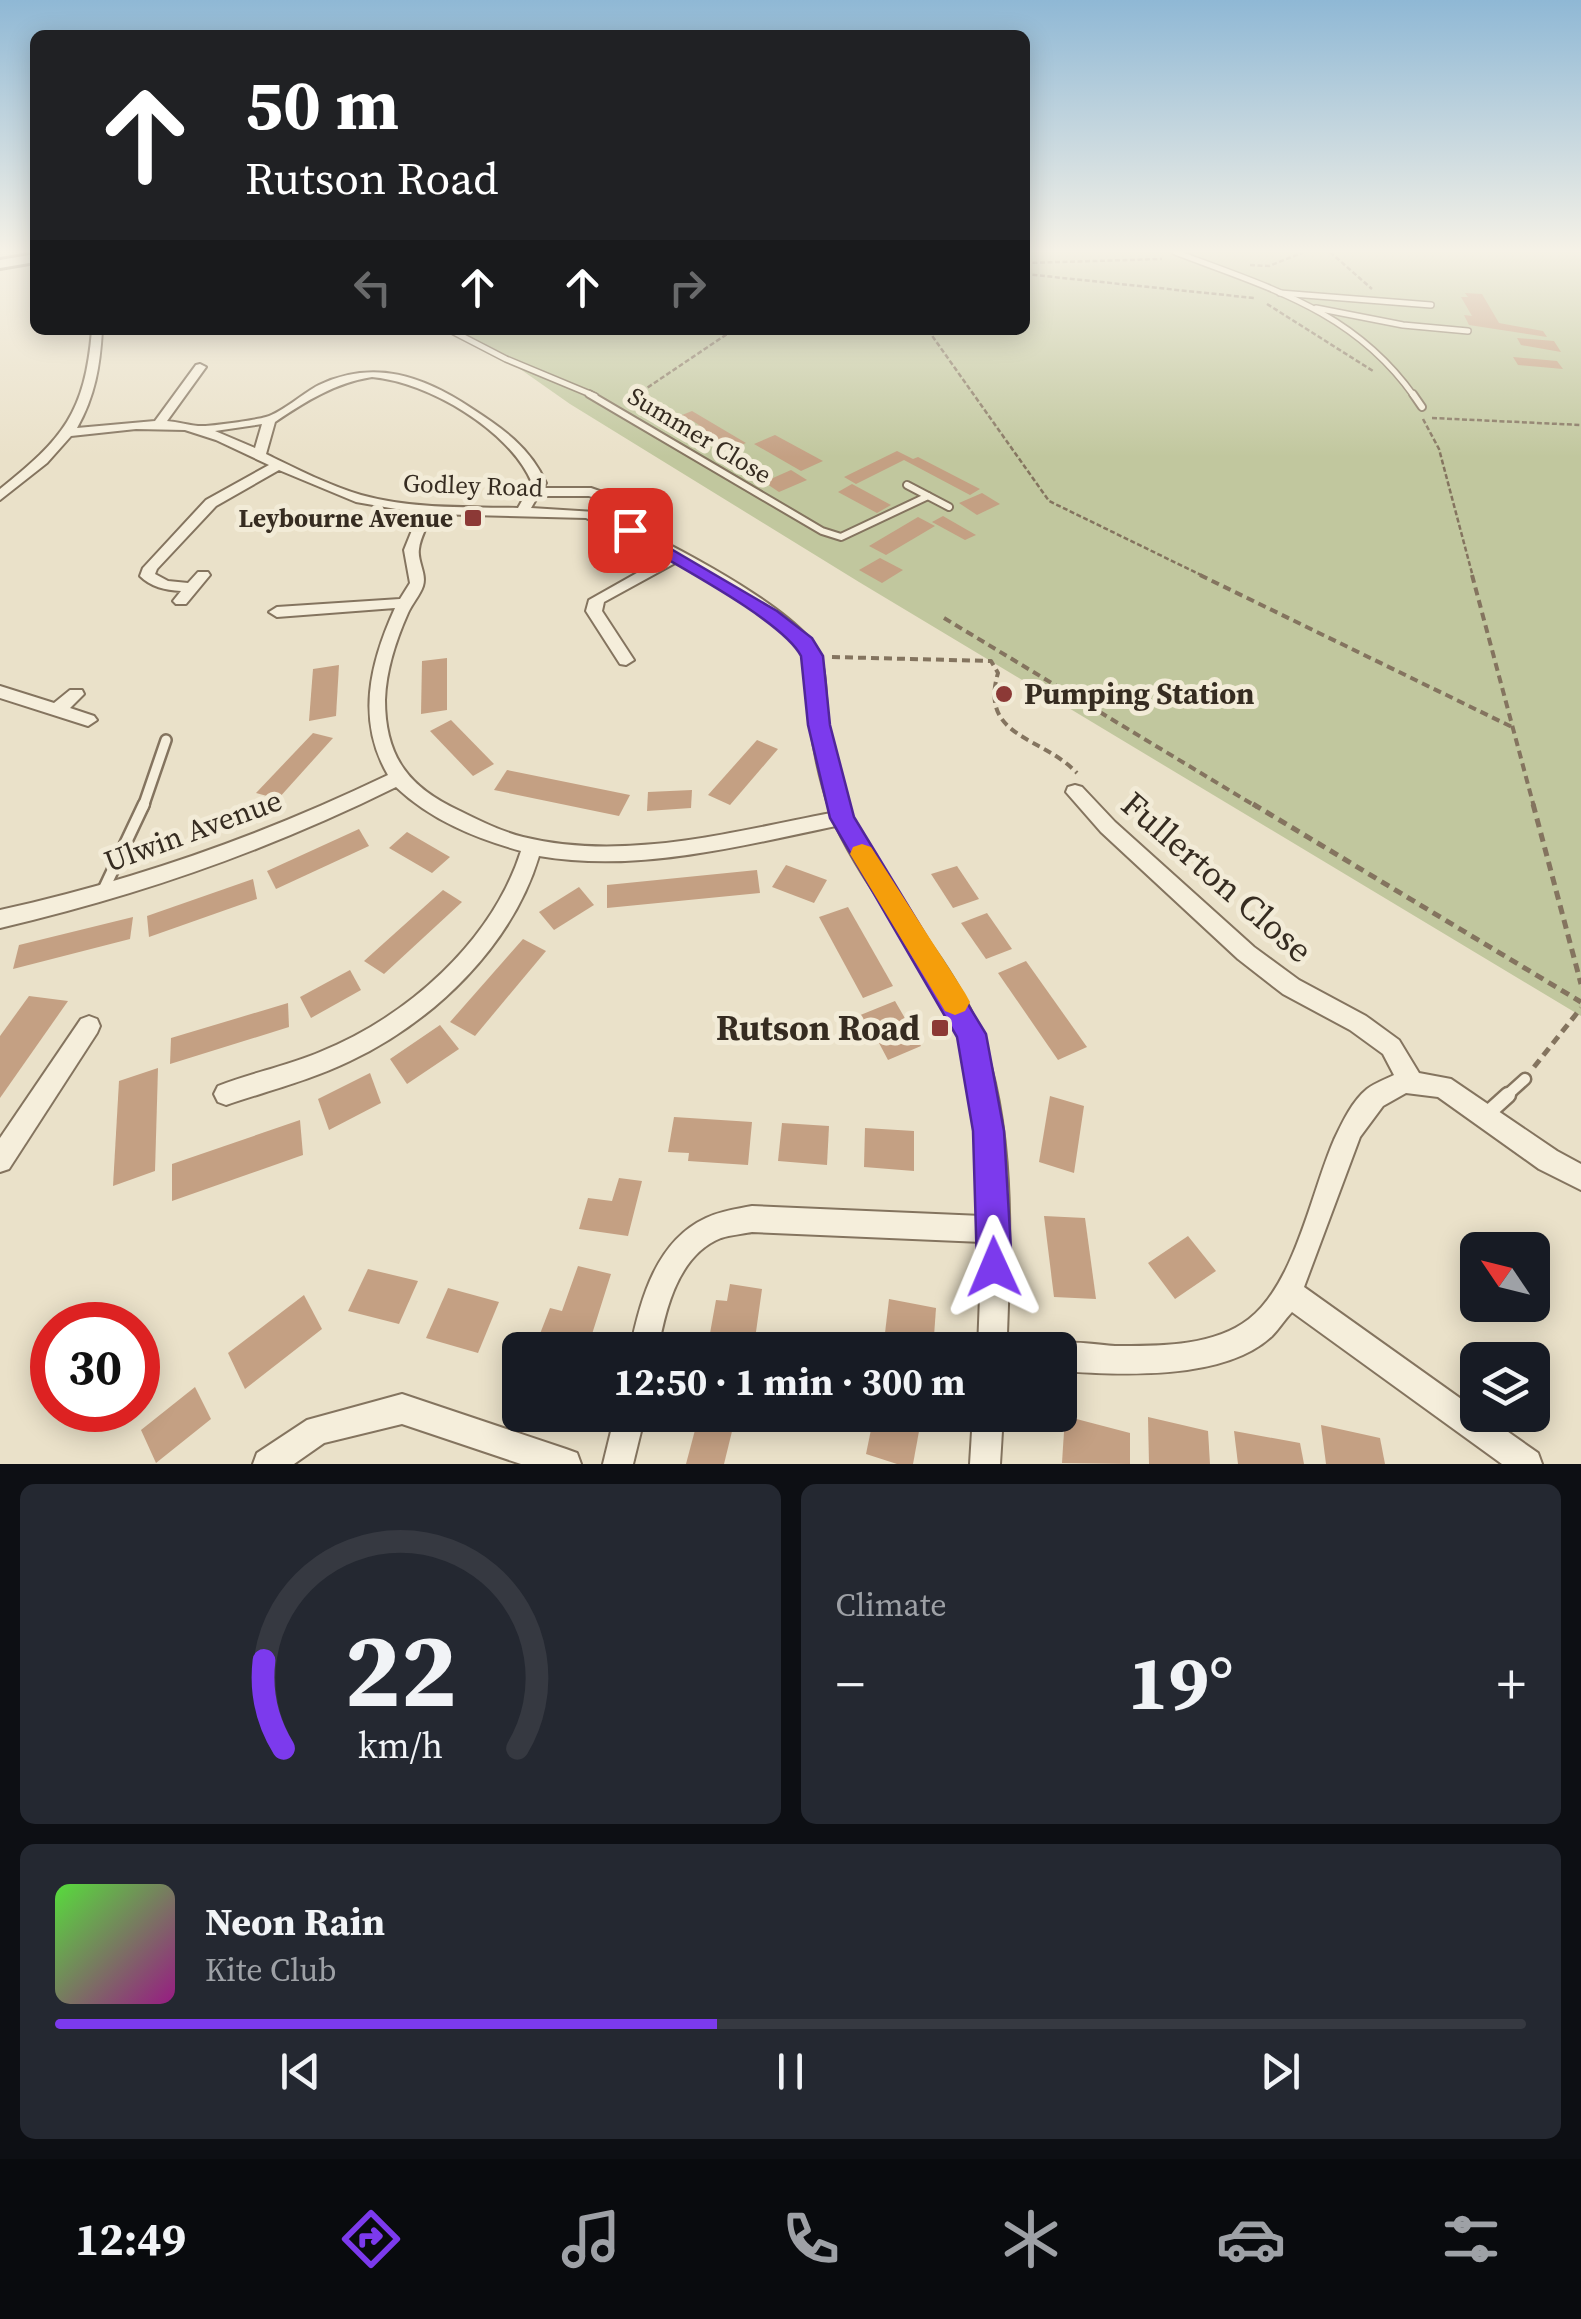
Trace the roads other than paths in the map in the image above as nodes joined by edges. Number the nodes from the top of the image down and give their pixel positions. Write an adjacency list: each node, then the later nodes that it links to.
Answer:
1 (1334, 320): 7 (lane)
2 (1381, 320): 3 (lane)
3 (1468, 332)
4 (97, 335): 11 (street)
5 (460, 335): 17 (lane, Summer Close)
6 (200, 367): 9 (street)
7 (1422, 407)
8 (266, 422): 10 (street); 12 (street); 15 (street)
9 (157, 427): 10 (street, Godley Road); 11 (street, Godley Road)
10 (199, 430): 12 (street, Godley Road)
11 (71, 432): 16 (street)
12 (259, 456): 13 (street, Godley Road)
13 (278, 465): 18 (street, Godley Road); 23 (street)
14 (906, 485): 17 (lane)
15 (535, 492): 20 (street); 21 (street)
16 (0, 496)
17 (928, 496): 19 (lane)
18 (428, 507): 20 (street, Godley Road); 24 (street)
19 (949, 507)
20 (523, 510): 21 (street, Godley Road)
21 (600, 517): 22 (street, Godley Road)
22 (676, 558): 26 (street); 34 (street, Godley Road)
23 (181, 601)
24 (404, 603): 25 (street); 32 (street)
25 (278, 612)
26 (638, 642)
27 (0, 692): 29 (street)
28 (76, 694): 29 (street)
29 (56, 710): 30 (street)
30 (88, 720)
31 (166, 740): 36 (lane)
32 (399, 778): 35 (street); 36 (street, Ulwin Avenue)
33 (1076, 792): 40 (street, Fullerton Close)
34 (842, 818): 35 (street); 45 (street)
35 (532, 847): 41 (street)
36 (101, 896): 37 (street, Ulwin Avenue)
37 (0, 919)
38 (89, 1026): 43 (street)
39 (1525, 1079): 42 (lane)
40 (1410, 1080): 42 (street); 46 (street)
41 (226, 1094)
42 (1486, 1116): 44 (street)
43 (0, 1160)
44 (1581, 1177)
45 (994, 1230): 47 (street); 48 (street)
46 (1289, 1293): 49 (street); 56 (street)
47 (647, 1332)
48 (1000, 1332)
49 (1077, 1357)
50 (626, 1432): 54 (street)
51 (987, 1432): 55 (street)
52 (268, 1464): 53 (street)
53 (566, 1464)
54 (618, 1464)
55 (985, 1464)
56 (1527, 1464)

